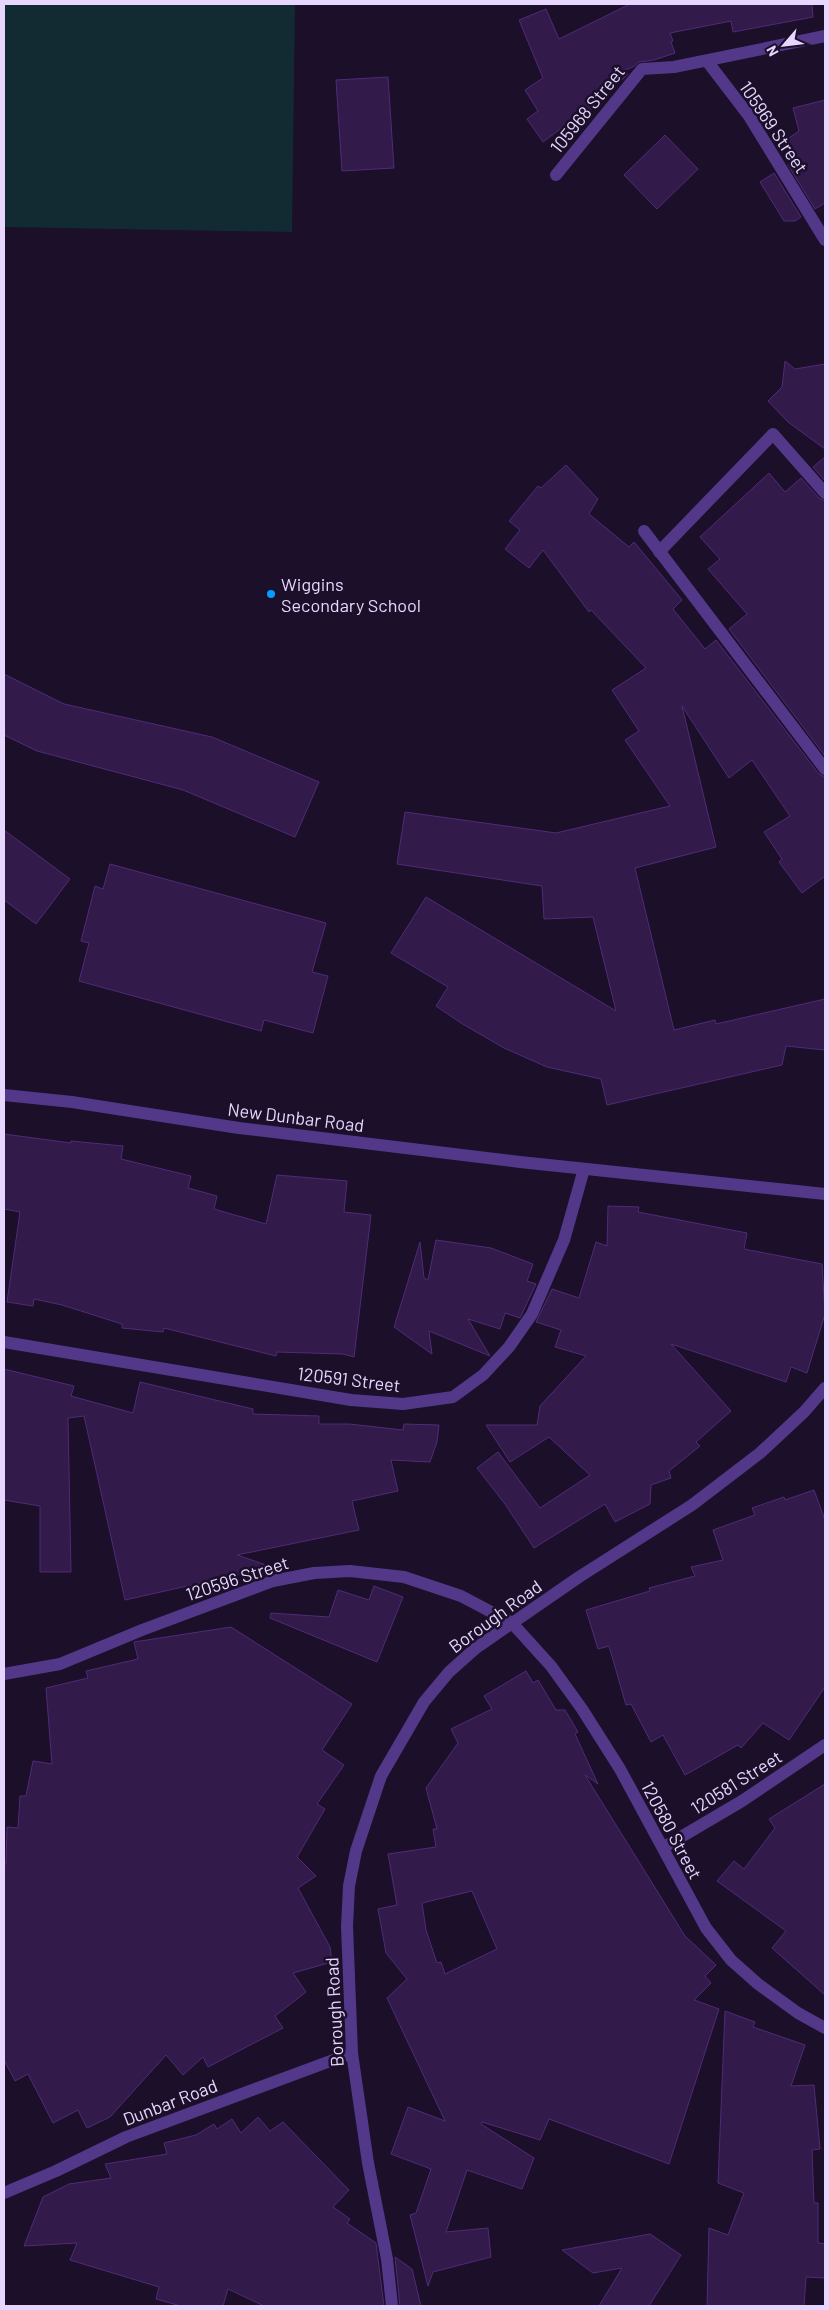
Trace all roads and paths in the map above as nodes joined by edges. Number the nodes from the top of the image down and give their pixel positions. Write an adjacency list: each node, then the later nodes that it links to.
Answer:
1 (825, 36): 2 (street, 105968 Street)
2 (707, 60): 3 (street, 105968 Street); 4 (street, 105969 Street)
3 (556, 175)
4 (820, 219): 5 (street, 105969 Street)
5 (825, 240)
6 (825, 494): 8 (street)
7 (644, 531): 8 (street)
8 (659, 552): 9 (street)
9 (825, 769)
10 (4, 1095): 11 (street, New Dunbar Road)
11 (584, 1169): 12 (street, New Dunbar Road); 13 (street, 120591 Street)
12 (825, 1194)
13 (4, 1342)
14 (825, 1388): 15 (street, Borough Road)
15 (512, 1623): 16 (street, 120596 Street); 18 (street, 120580 Street); 20 (street, Borough Road)
16 (4, 1674)
17 (825, 1745): 18 (street, 120581 Street)
18 (664, 1847): 19 (street, 120580 Street)
19 (825, 2028)
20 (352, 2053): 21 (street, Dunbar Road); 22 (street, Borough Road)
21 (4, 2193)
22 (392, 2306)

